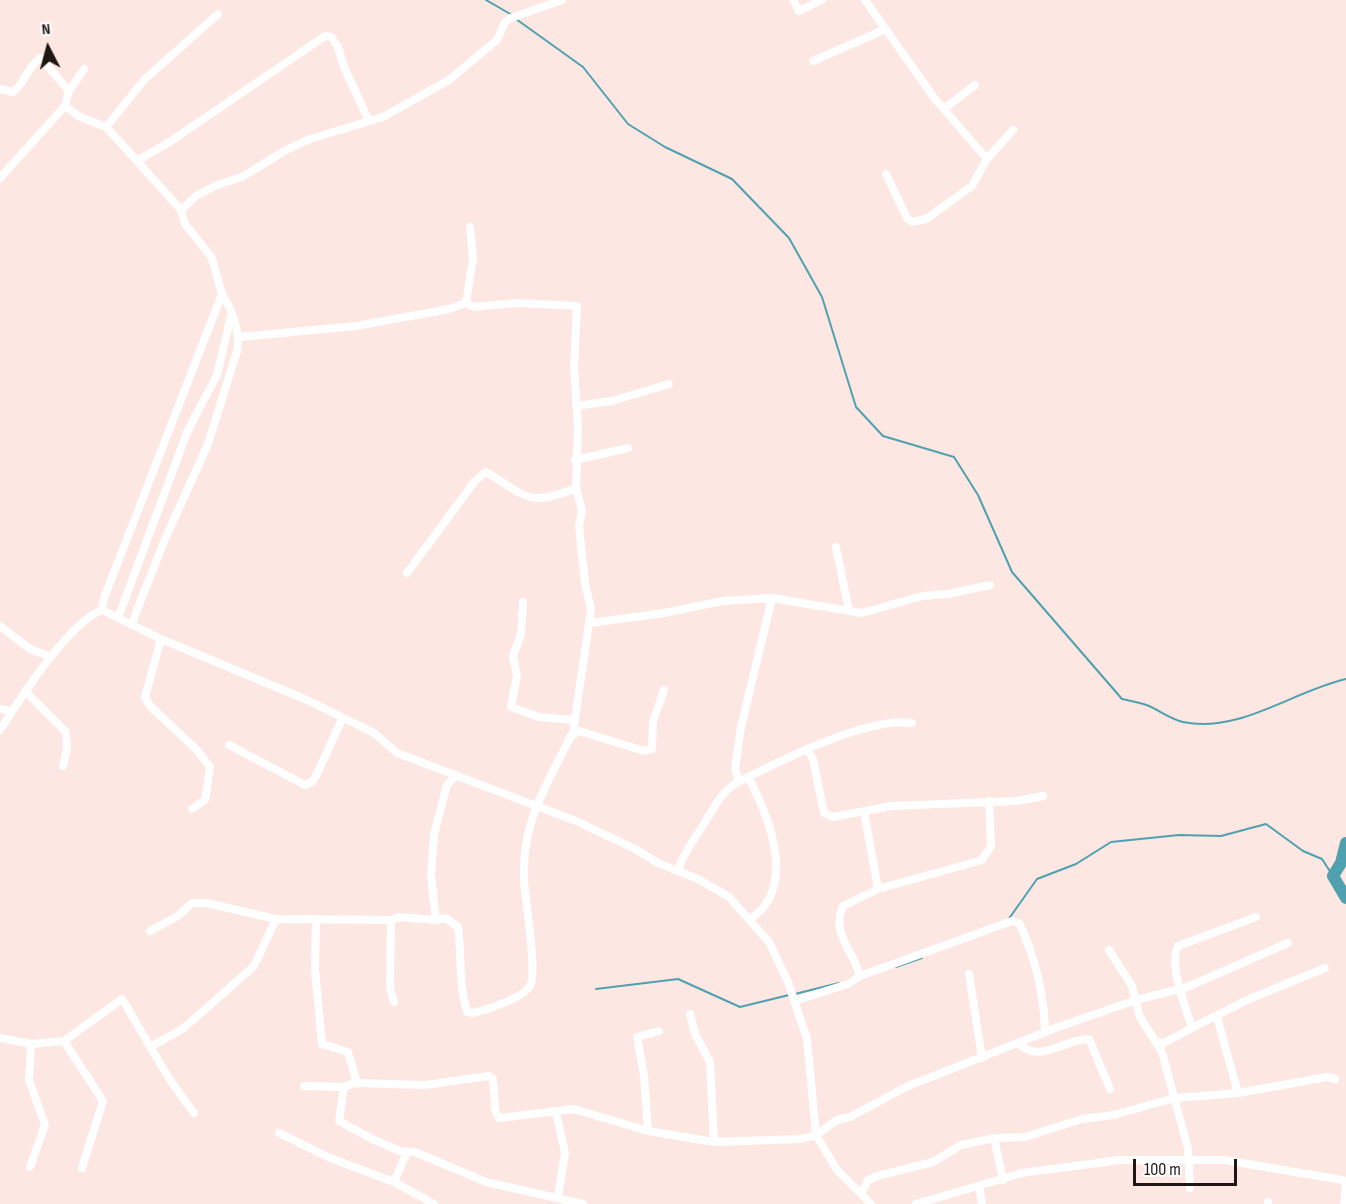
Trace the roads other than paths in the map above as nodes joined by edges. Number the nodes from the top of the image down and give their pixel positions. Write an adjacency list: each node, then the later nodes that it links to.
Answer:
1 (562, 0): 14 (street)
2 (793, 0): 3 (street)
3 (822, 0)
4 (865, 0): 6 (street)
5 (218, 14): 15 (street)
6 (886, 28): 7 (street); 13 (street)
7 (813, 62)
8 (84, 69): 11 (street)
9 (975, 85): 13 (street)
10 (0, 89): 11 (street)
11 (69, 91): 12 (street)
12 (65, 106): 15 (street); 20 (street)
13 (944, 108): 17 (street)
14 (369, 121): 18 (street); 21 (street)
15 (106, 127): 18 (street)
16 (1013, 130): 17 (street)
17 (987, 159): 19 (street)
18 (137, 161): 21 (street)
19 (886, 174)
20 (0, 178)
21 (181, 210): 23 (street)
22 (470, 227): 24 (street)
23 (222, 294): 25 (street); 37 (street)
24 (466, 303): 26 (street); 28 (street)
25 (231, 316): 26 (street); 39 (street)
26 (240, 337): 40 (street)
27 (669, 384): 28 (street)
28 (576, 405): 30 (street)
29 (628, 448): 30 (street)
30 (575, 460): 31 (street)
31 (576, 488): 33 (street); 41 (street)
32 (836, 547): 38 (street)
33 (407, 573)
34 (990, 585): 38 (street)
35 (772, 598): 38 (street); 41 (street); 59 (street)
36 (523, 602): 50 (street)
37 (102, 610): 39 (street); 44 (street)
38 (849, 611)
39 (118, 618): 40 (street)
40 (132, 623): 43 (street)
41 (590, 623): 50 (street)
42 (0, 626): 44 (street)
43 (161, 639): 49 (street); 63 (street)
44 (51, 657): 46 (street)
45 (664, 690): 53 (street)
46 (25, 691): 48 (street); 56 (street)
47 (0, 708): 48 (street)
48 (10, 711): 52 (street)
49 (342, 719): 54 (street); 57 (street)
50 (575, 720): 53 (street)
51 (912, 723): 55 (street)
52 (0, 730)
53 (573, 733): 62 (street)
54 (229, 745)
55 (808, 751): 58 (street); 64 (street)
56 (63, 766)
57 (457, 775): 62 (street); 72 (street)
58 (748, 777): 59 (street); 70 (street)
59 (739, 782): 65 (street)
60 (1043, 796): 61 (street)
61 (989, 801): 64 (street); 66 (street)
62 (537, 806): 65 (street); 72 (street)
63 (192, 809)
64 (864, 811): 66 (street)
65 (678, 870): 70 (street)
66 (878, 889): 78 (street)
67 (1256, 917): 79 (street)
68 (276, 919): 69 (street); 73 (street); 93 (street)
69 (316, 919): 71 (street); 96 (street)
70 (750, 919): 81 (street)
71 (392, 920): 72 (street); 82 (street)
72 (435, 920)
73 (150, 931)
74 (1288, 943): 79 (street)
75 (1109, 950): 80 (street)
76 (1325, 968): 84 (street)
77 (969, 974): 94 (street)
78 (860, 976): 81 (street); 86 (street)
79 (1179, 987): 80 (street); 85 (street)
80 (1136, 1000): 86 (street); 90 (street)
81 (794, 1001): 106 (street)
82 (394, 1002)
83 (690, 1014): 108 (street)
84 (1217, 1017): 85 (street); 100 (street)
85 (1192, 1028): 90 (street)
86 (1045, 1031): 91 (street)
87 (659, 1032): 104 (street)
88 (0, 1038): 92 (street)
89 (64, 1041): 92 (street); 93 (street); 112 (street)
90 (1157, 1042): 101 (street)
91 (1018, 1043): 94 (street); 99 (street)
92 (31, 1044): 111 (street)
93 (152, 1046): 103 (street)
94 (982, 1058): 106 (street)
95 (1335, 1079): 100 (street)
96 (357, 1083): 98 (street); 102 (street)
97 (304, 1086): 98 (street)
98 (344, 1087): 109 (street)
99 (1110, 1089)
100 (1238, 1093): 101 (street)
101 (1174, 1098): 107 (street); 110 (street)
102 (556, 1112): 104 (street); 119 (street)
103 (194, 1113)
104 (648, 1131): 108 (street)
105 (279, 1133): 114 (street)
106 (816, 1135): 108 (street); 118 (street)
107 (994, 1138): 113 (street); 118 (street)
108 (714, 1142)
109 (407, 1152): 114 (street); 117 (street)
110 (1189, 1161): 113 (street); 116 (street); 126 (street)
111 (30, 1167)
112 (82, 1168)
113 (1003, 1180): 115 (street)
114 (393, 1182): 120 (street)
115 (979, 1186): 124 (street); 125 (street)
116 (1190, 1188)
117 (534, 1194): 119 (street); 121 (street)
118 (861, 1194): 123 (street)
119 (558, 1197): 122 (street)
120 (434, 1204)
121 (532, 1204)
122 (583, 1204)
123 (871, 1204)
124 (916, 1204)
125 (982, 1204)
126 (1344, 1204)

